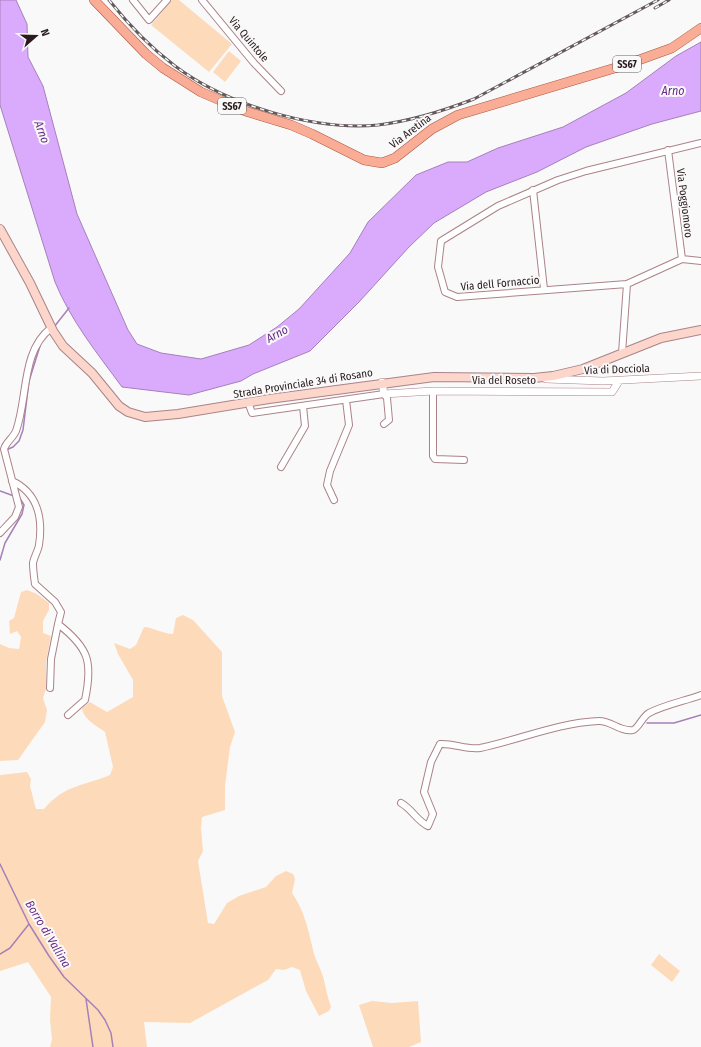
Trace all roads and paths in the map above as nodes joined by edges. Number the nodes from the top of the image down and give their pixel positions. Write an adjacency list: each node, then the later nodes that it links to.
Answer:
1 (94, 0): 5 (main road, Via Aretina / SS67)
2 (133, 0): 3 (street)
3 (167, 0)
4 (202, 0): 6 (street, Via Quintole)
5 (701, 28)
6 (281, 91)
7 (701, 142): 8 (street, Via dell Fornaccio)
8 (668, 150): 9 (street, Via dell Fornaccio); 11 (street, Via Poggiomoro)
9 (533, 190): 14 (street); 14 (street, Via dell Fornaccio)
10 (0, 229): 15 (main road, Strada Provinciale 34 di Rosano)
11 (682, 258): 12 (street); 13 (street)
12 (701, 261)
13 (627, 284): 14 (street, Via dell Fornaccio); 17 (street)
14 (544, 289)
15 (52, 329): 25 (main road, Strada Provinciale 34 di Rosano); 30 (street)
16 (701, 330): 17 (main road, Strada Provinciale 34 di Rosano)
17 (622, 354): 19 (main road, Strada Provinciale 34 di Rosano)
18 (701, 376): 20 (street, Via di Docciola)
19 (534, 378): 20 (street, Via di Docciola); 21 (main road, Strada Provinciale 34 di Rosano)
20 (619, 381): 22 (street, Via del Roseto)
21 (382, 382): 23 (street); 25 (main road, Strada Provinciale 34 di Rosano)
22 (433, 391): 23 (street, Via del Roseto); 28 (street)
23 (384, 394): 24 (street, Via del Roseto); 27 (street)
24 (346, 400): 26 (street, Via del Roseto); 31 (street)
25 (248, 402): 26 (street, Via del Roseto)
26 (303, 406): 29 (street)
27 (384, 424)
28 (464, 460)
29 (281, 467)
30 (12, 481): 32 (street); 33 (street)
31 (334, 500)
32 (0, 533)
33 (58, 624): 34 (street); 36 (street)
34 (50, 688)
35 (701, 695): 37 (street)
36 (68, 715)
37 (400, 803)

